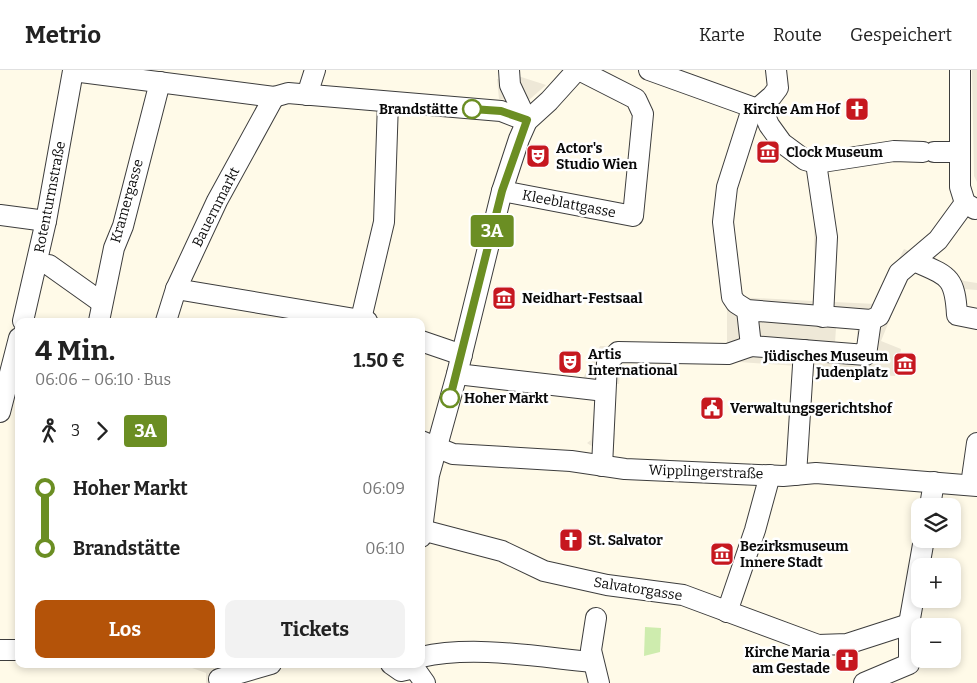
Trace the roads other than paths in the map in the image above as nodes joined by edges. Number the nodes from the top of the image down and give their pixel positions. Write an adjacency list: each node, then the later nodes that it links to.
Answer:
1 (72, 70): 8 (street); 19 (street, Rotenturmstraße)
2 (315, 70): 9 (street)
3 (509, 70): 13 (street)
4 (578, 70): 13 (street); 16 (street, Kleeblattgasse)
5 (649, 70): 12 (street)
6 (776, 70): 12 (street)
7 (960, 70): 14 (street)
8 (160, 82): 10 (street); 24 (street, Kramergasse)
9 (307, 95): 10 (street); 11 (street)
10 (274, 97): 22 (street, Bauernmarkt)
11 (388, 102): 13 (street); 29 (street)
12 (756, 108): 15 (street); 23 (street)
13 (527, 120): 16 (street)
14 (960, 152): 15 (street); 17 (street)
15 (816, 163): 25 (street)
16 (502, 191): 35 (street)
17 (971, 207): 20 (street)
18 (0, 215): 19 (street)
19 (46, 221): 26 (street, Rotenturmstraße)
20 (914, 261): 30 (street); 31 (street)
21 (49, 266): 24 (street)
22 (176, 289): 27 (street, Bauernmarkt); 28 (street)
23 (747, 310): 25 (street); 33 (street)
24 (100, 312)
25 (823, 317): 31 (street)
26 (24, 318)
27 (167, 318)
28 (352, 318)
29 (364, 318)
30 (977, 319)
31 (871, 320): 34 (street)
32 (425, 343): 35 (street)
33 (751, 346): 34 (street); 37 (street)
34 (804, 350): 44 (street)
35 (460, 364): 37 (street); 40 (street)
36 (14, 374): 38 (street)
37 (605, 391): 41 (street)
38 (0, 412)
39 (977, 443): 46 (street)
40 (429, 444): 41 (street, Wipplingerstraße); 42 (street)
41 (602, 466): 43 (street, Wipplingerstraße)
42 (425, 475)
43 (770, 475): 44 (street, Wipplingerstraße); 50 (street)
44 (796, 475): 45 (street, Wipplingerstraße)
45 (934, 482): 46 (street, Wipplingerstraße); 47 (street)
46 (974, 486)
47 (931, 498)
48 (425, 534): 50 (street, Salvatorgasse)
49 (922, 548): 52 (street)
50 (727, 612): 52 (street, Salvatorgasse)
51 (596, 618): 56 (street)
52 (909, 624): 62 (street)
53 (0, 650): 54 (street)
54 (15, 650)
55 (425, 658): 56 (street)
56 (592, 662): 61 (street)
57 (241, 668): 59 (street)
58 (406, 668): 60 (street)
59 (218, 671)
60 (425, 683)
61 (599, 683)
62 (864, 683)

